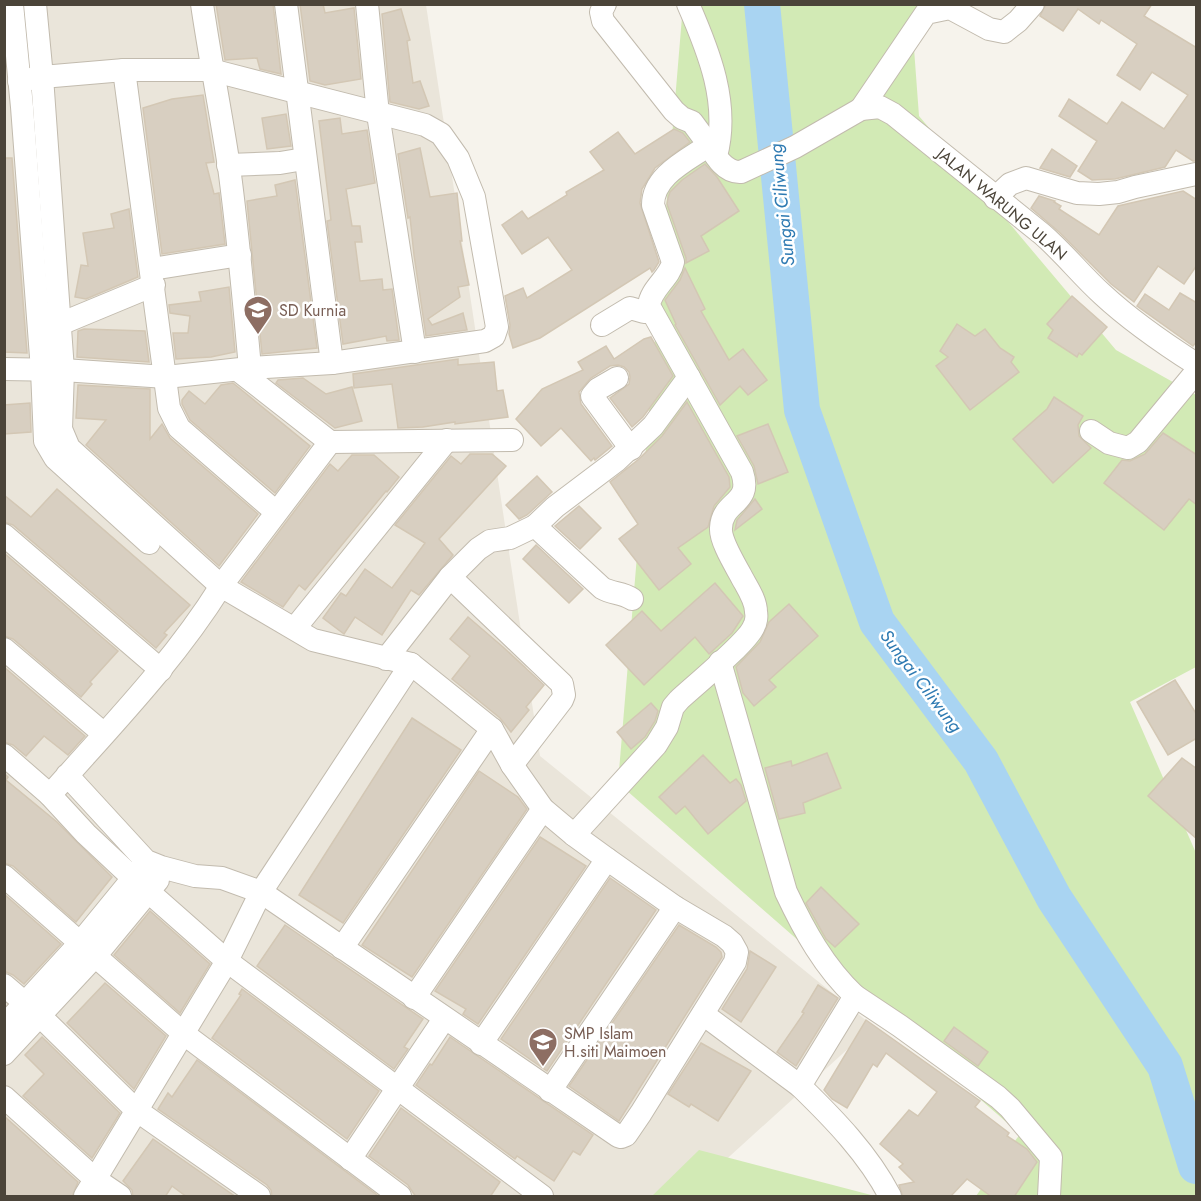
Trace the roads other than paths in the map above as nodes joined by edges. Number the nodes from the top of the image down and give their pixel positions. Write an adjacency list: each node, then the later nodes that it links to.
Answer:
1 (12, 4): 12 (street)
2 (35, 4): 11 (street)
3 (202, 4): 10 (street)
4 (286, 4): 13 (street)
5 (367, 4): 16 (street)
6 (605, 4): 17 (street)
7 (688, 4): 17 (street)
8 (1033, 4): 15 (street)
9 (124, 70): 10 (street); 11 (street); 23 (street)
10 (211, 70): 13 (street); 19 (street)
11 (42, 77): 12 (street); 14 (street)
12 (19, 81): 14 (street)
13 (296, 90): 16 (street); 18 (street)
14 (24, 107): 25 (street); 32 (street)
15 (861, 109): 17 (street); 21 (street, JALAN WARUNG ULAN)
16 (378, 114): 27 (street); 27 (street)
17 (713, 151): 24 (street)
18 (304, 159): 19 (street); 28 (street)
19 (228, 165): 22 (street)
20 (1197, 174): 21 (street)
21 (995, 198): 29 (street, JALAN WARUNG ULAN)
22 (240, 255): 23 (street); 31 (street)
23 (153, 277): 25 (street); 35 (street)
24 (652, 312): 26 (street); 34 (street)
25 (60, 324): 32 (street)
26 (602, 325)
27 (415, 352): 28 (street)
28 (332, 363): 31 (street)
29 (1197, 364)
30 (4, 369): 32 (street)
31 (244, 369): 35 (street); 40 (street)
32 (53, 370): 35 (street); 46 (street)
33 (1197, 372): 37 (street)
34 (689, 376): 41 (street); 51 (street)
35 (166, 377): 42 (street)
36 (617, 378): 41 (street)
37 (1091, 432)
38 (447, 440): 39 (street); 40 (street); 48 (street)
39 (512, 440)
40 (330, 442): 42 (street)
41 (631, 448): 43 (street)
42 (276, 512): 46 (street)
43 (536, 526): 45 (street); 47 (street)
44 (4, 535): 53 (street)
45 (450, 577): 50 (street); 57 (street)
46 (217, 593): 48 (street); 53 (street)
47 (632, 599)
48 (295, 628): 50 (street)
49 (4, 649): 55 (street)
50 (386, 658): 52 (street)
51 (720, 662): 61 (street); 71 (street)
52 (411, 664): 54 (street); 65 (street)
53 (161, 670): 55 (street)
54 (492, 729): 57 (street); 67 (street)
55 (104, 734): 58 (street)
56 (4, 755): 59 (street)
57 (512, 765): 60 (street)
58 (67, 775): 59 (street); 63 (street)
59 (50, 795): 63 (street)
60 (543, 809): 61 (street); 72 (street)
61 (574, 835): 62 (street)
62 (607, 859): 66 (street); 78 (street)
63 (149, 875): 65 (street); 68 (street); 69 (street)
64 (4, 876): 68 (street)
65 (261, 892): 67 (street); 69 (street)
66 (675, 907): 74 (street); 82 (street)
67 (342, 948): 72 (street)
68 (88, 949): 73 (street); 77 (street)
69 (226, 962): 77 (street); 81 (street)
70 (4, 985): 73 (street)
71 (855, 996): 80 (street); 92 (street)
72 (414, 998): 75 (street)
73 (32, 1009): 76 (street); 79 (street); 84 (street)
74 (703, 1014): 80 (street); 82 (street)
75 (444, 1019): 78 (street); 81 (street)
76 (4, 1026)
77 (184, 1034): 84 (street); 85 (street)
78 (481, 1044): 82 (street)
79 (4, 1054)
80 (800, 1086): 91 (street)
81 (398, 1089): 85 (street); 87 (street)
82 (550, 1091)
83 (4, 1097): 86 (street)
84 (135, 1110): 86 (street); 89 (street)
85 (350, 1159): 90 (street)
86 (90, 1188): 88 (street)
87 (542, 1196)
88 (120, 1197)
89 (259, 1197)
90 (400, 1197)
91 (890, 1197)
92 (1049, 1197)

